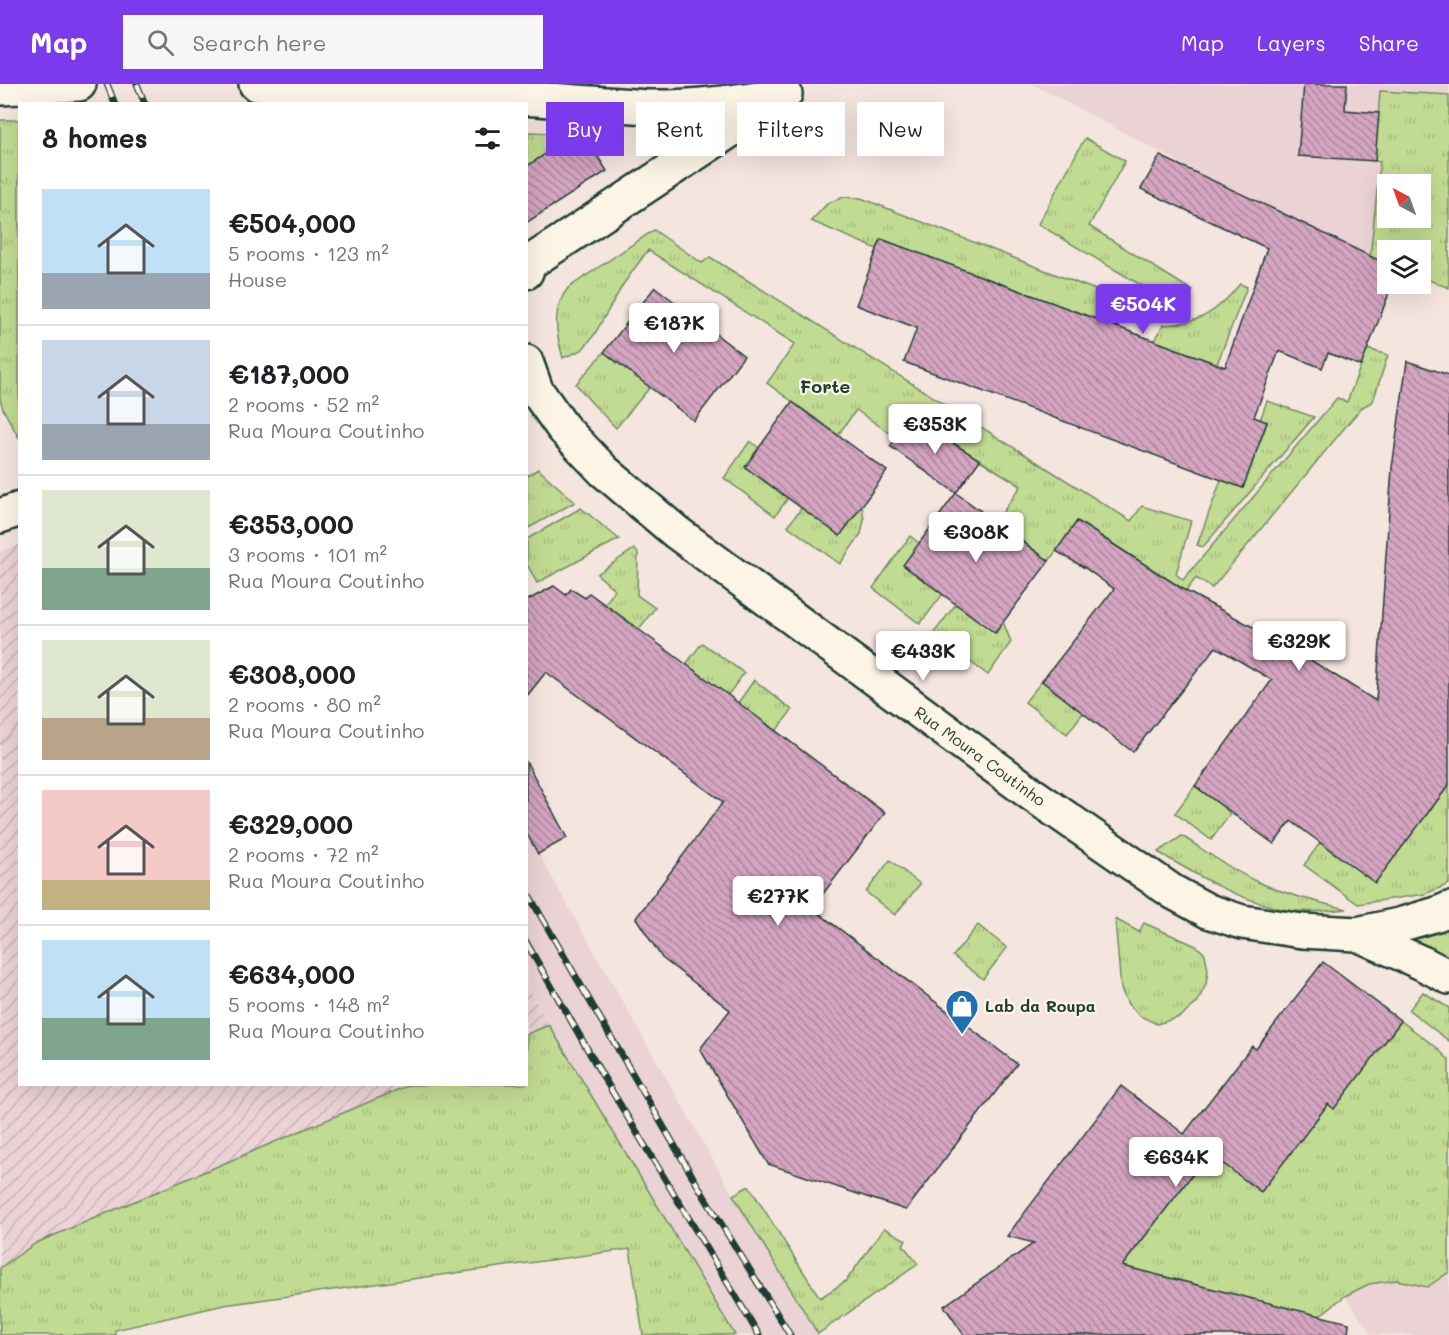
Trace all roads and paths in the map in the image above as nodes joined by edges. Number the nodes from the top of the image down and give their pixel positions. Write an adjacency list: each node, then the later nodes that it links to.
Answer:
1 (79, 84): 3 (street)
2 (256, 84): 4 (street)
3 (0, 88)
4 (793, 89): 5 (street)
5 (528, 268)
6 (528, 368): 10 (street, Rua Moura Coutinho)
7 (18, 510): 8 (street)
8 (0, 516)
9 (1449, 909): 10 (street, Rua Moura Coutinho)
10 (1357, 934): 11 (street, Rua Moura Coutinho)
11 (1449, 977)

